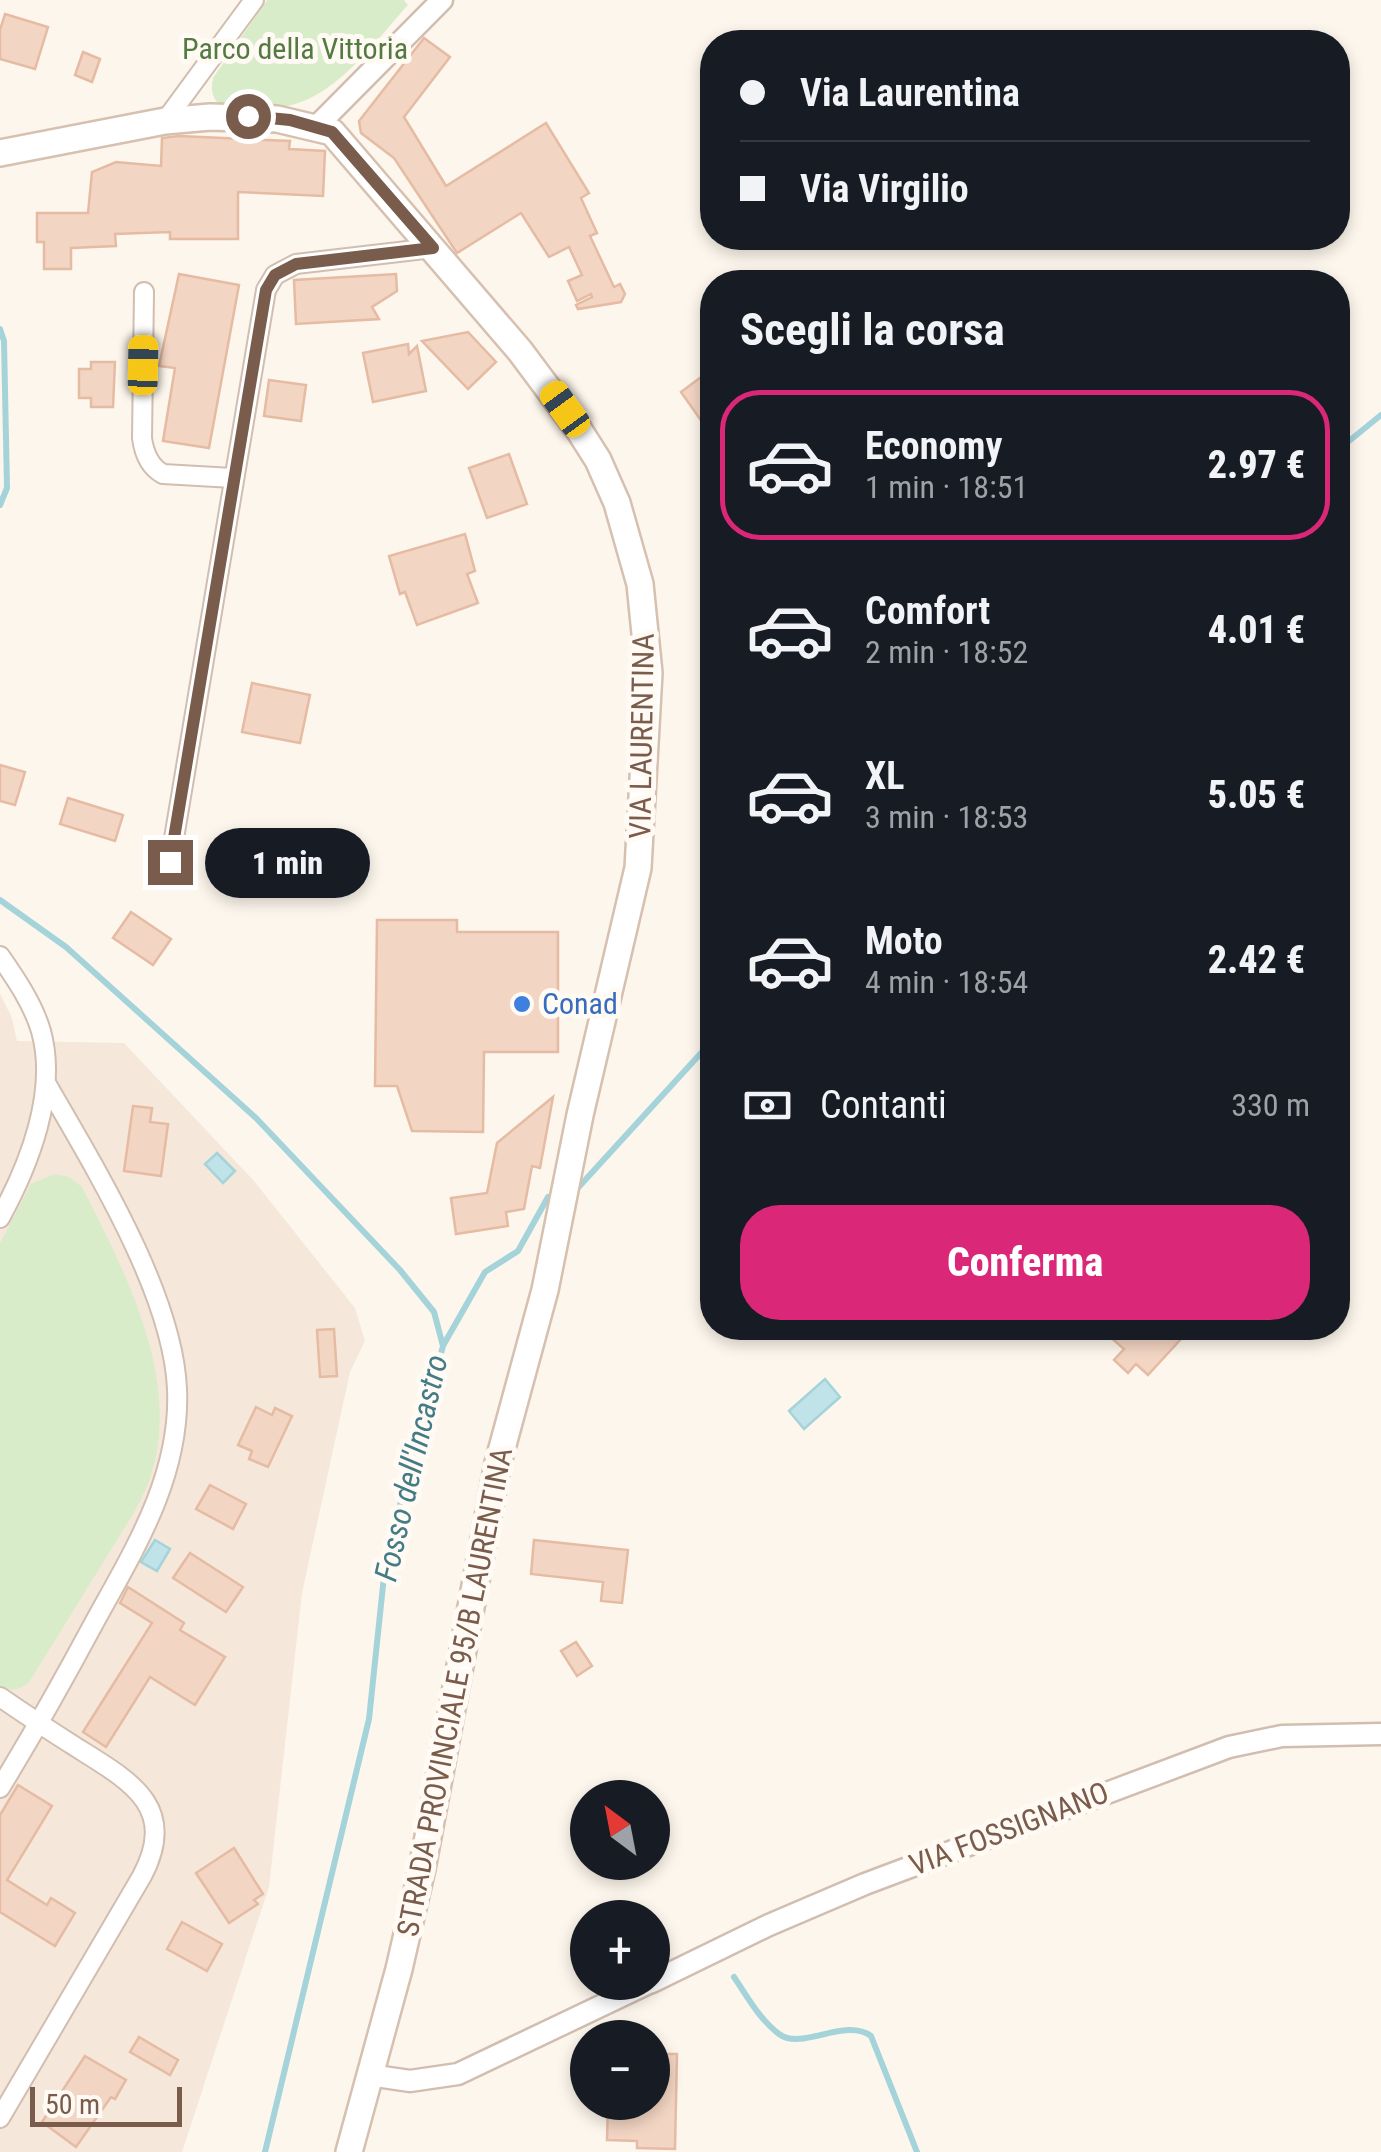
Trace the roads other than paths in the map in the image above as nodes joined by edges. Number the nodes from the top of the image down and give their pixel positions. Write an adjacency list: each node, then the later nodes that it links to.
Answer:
1 (254, 0): 3 (street)
2 (436, 6): 4 (street)
3 (165, 122): 4 (main road, VIA LAURENTINA); 5 (main road, VIA LAURENTINA)
4 (316, 126): 6 (main road, VIA LAURENTINA)
5 (0, 153)
6 (433, 248): 8 (street); 13 (main road, VIA LAURENTINA)
7 (144, 292): 8 (street)
8 (233, 478): 9 (street)
9 (170, 862)
10 (0, 956): 11 (street)
11 (46, 1083): 12 (street); 15 (street)
12 (0, 1218)
13 (557, 1230): 20 (main road, STRADA PROVINCIALE 95/B LAURENTINA)
14 (0, 1698): 15 (street)
15 (40, 1724): 17 (street); 21 (street)
16 (1381, 1734): 18 (street, VIA FOSSIGNANO)
17 (0, 1788)
18 (670, 1973)
19 (615, 2000): 20 (street, VIA FOSSIGNANO)
20 (368, 2074): 22 (main road, STRADA PROVINCIALE 95/B LAURENTINA)
21 (0, 2118)
22 (349, 2152)

